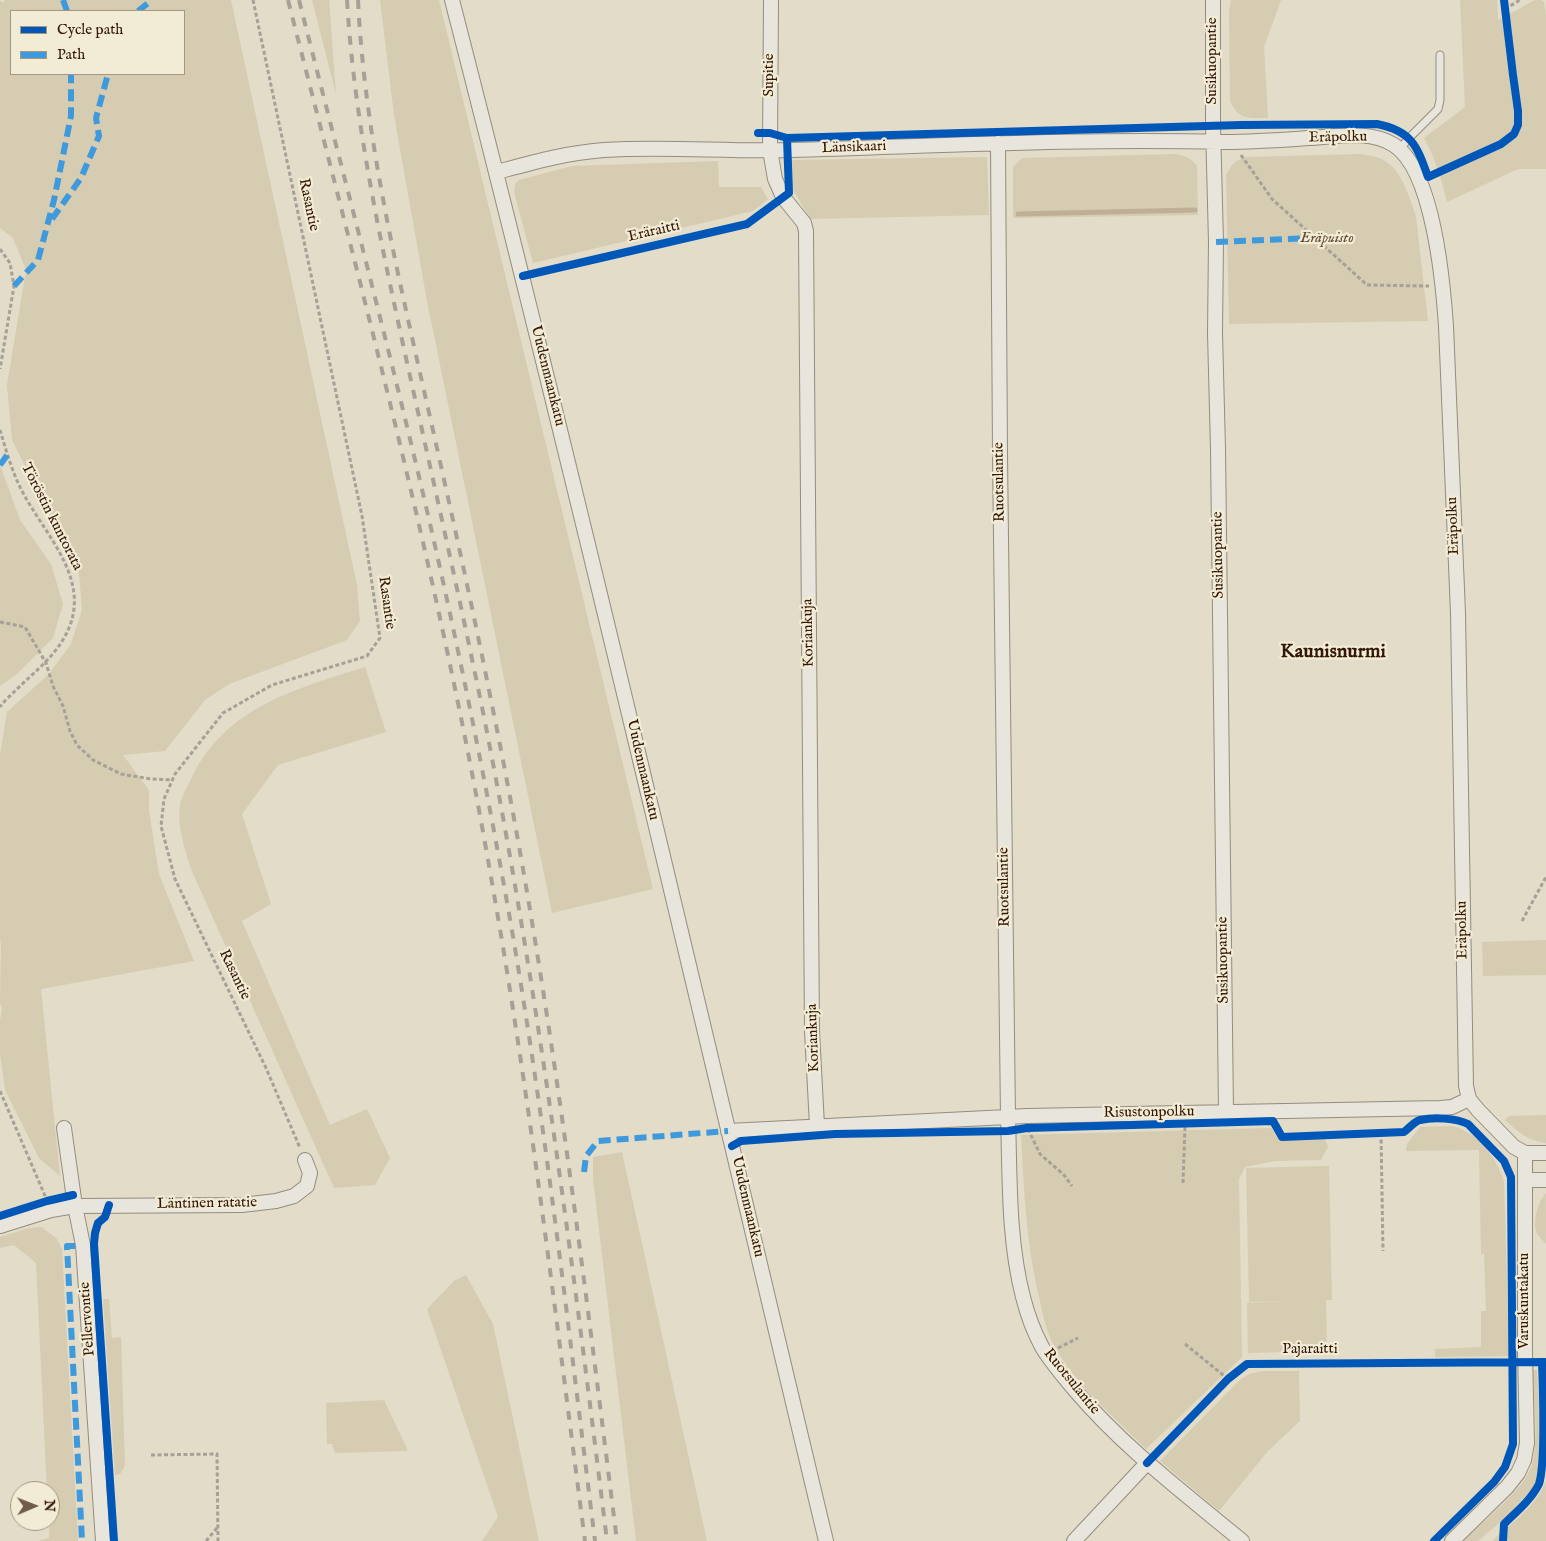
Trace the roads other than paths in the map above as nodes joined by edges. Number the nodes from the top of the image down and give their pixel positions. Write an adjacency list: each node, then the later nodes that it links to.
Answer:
1 (452, 0): 9 (street, Uudenmaankatu)
2 (771, 0): 7 (street, Supitie)
3 (1213, 0): 5 (street, Susikuopantie)
4 (1440, 55): 8 (lane)
5 (1214, 141): 6 (street, Länsikaari); 8 (street, Eräpolku); 11 (street, Susikuopantie)
6 (998, 143): 7 (street, Länsikaari); 12 (street, Ruotsulantie)
7 (770, 150): 9 (street, Länsikaari); 13 (street, Koriankuja)
8 (1399, 150): 10 (street, Eräpolku)
9 (497, 172): 15 (street, Uudenmaankatu)
10 (1469, 1099): 11 (street, Risustonpolku); 16 (street)
11 (1226, 1111): 12 (street, Risustonpolku)
12 (1008, 1116): 13 (street, Risustonpolku); 23 (street, Ruotsulantie)
13 (817, 1126): 15 (street, Risustonpolku)
14 (64, 1128): 21 (street, Pellervontie)
15 (728, 1131): 25 (street, Uudenmaankatu)
16 (1525, 1153): 17 (street); 19 (street, Varuskuntakatu)
17 (1546, 1153)
18 (305, 1160): 21 (street, Läntinen ratatie)
19 (1525, 1180): 20 (street); 28 (street, Varuskuntakatu)
20 (1546, 1180)
21 (74, 1200): 22 (street); 24 (street, Pellervontie)
22 (0, 1226)
23 (1148, 1463): 26 (street); 27 (street, Ruotsulantie)
24 (103, 1541)
25 (826, 1541)
26 (1074, 1541)
27 (1242, 1541)
28 (1452, 1541)

